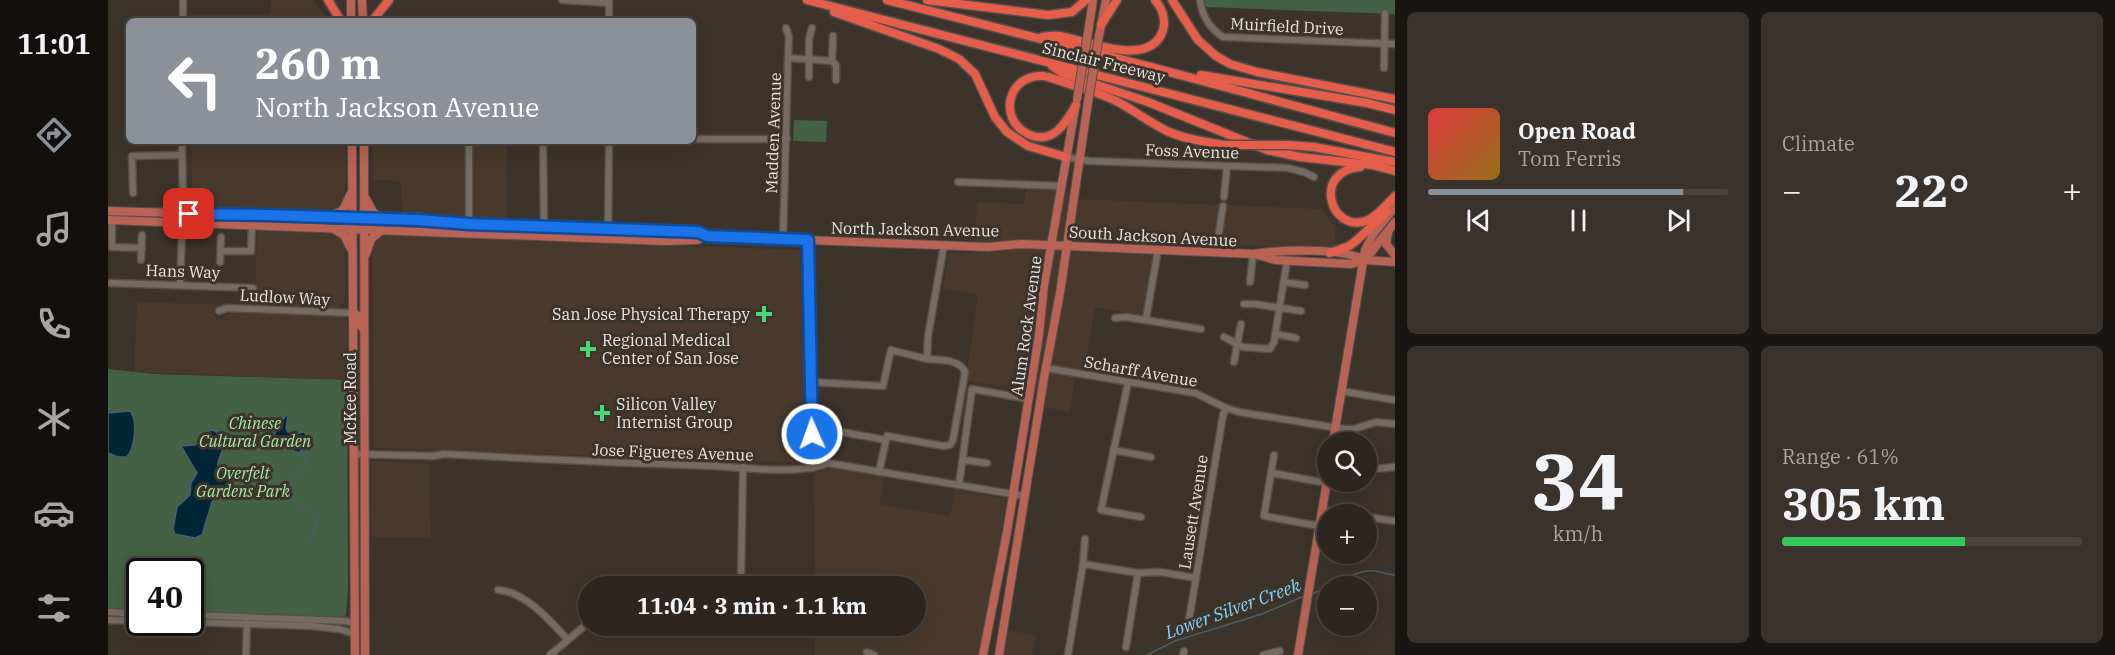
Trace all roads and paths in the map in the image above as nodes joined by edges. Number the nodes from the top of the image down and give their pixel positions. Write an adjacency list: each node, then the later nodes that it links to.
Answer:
1 (183, 0): 20 (street)
2 (328, 0): 21 (highway)
3 (351, 0): 22 (main road)
4 (362, 0): 23 (main road)
5 (389, 0): 24 (highway)
6 (562, 0): 18 (street)
7 (799, 0): 55 (highway)
8 (807, 0): 36 (highway, Sinclair Freeway)
9 (887, 0): 30 (highway, Sinclair Freeway)
10 (927, 0): 11 (highway)
11 (1086, 0)
12 (1093, 0): 42 (main road, Alum Rock Avenue, bridge)
13 (1106, 0): 26 (main road, Alum Rock Avenue)
14 (1117, 0): 26 (highway)
15 (1155, 0): 30 (highway)
16 (1172, 0): 41 (highway)
17 (1200, 0): 31 (street, Muirfield Drive)
18 (609, 1): 25 (street)
19 (1385, 13): 31 (street)
20 (183, 18)
21 (339, 18)
22 (351, 18)
23 (363, 18)
24 (374, 18)
25 (609, 18)
26 (1101, 25): 56 (main road, Alum Rock Avenue, bridge)
27 (786, 28): 33 (street, Madden Avenue)
28 (812, 28): 34 (street)
29 (833, 36): 35 (street)
30 (1033, 38): 37 (highway, Sinclair Freeway)
31 (1385, 44): 32 (street, Muirfield Drive); 38 (street)
32 (1395, 44)
33 (788, 58): 34 (street); 46 (street, Madden Avenue)
34 (810, 59): 35 (street); 39 (street)
35 (832, 61): 40 (street)
36 (1049, 63): 53 (highway, Sinclair Freeway); 59 (highway)
37 (1151, 67): 43 (highway); 44 (highway, Sinclair Freeway)
38 (1384, 68)
39 (809, 77)
40 (836, 80)
41 (1395, 99)
42 (1077, 102): 55 (main road, Alum Rock Avenue); 57 (highway, bridge)
43 (1395, 110)
44 (1395, 133)
45 (696, 138): 46 (street)
46 (787, 139): 95 (street, Madden Avenue)
47 (182, 144): 54 (street)
48 (352, 144): 63 (main road, McKee Road)
49 (364, 144): 64 (main road, McKee Road)
50 (469, 144): 82 (street)
51 (543, 144): 84 (street)
52 (609, 144): 89 (street)
53 (1395, 152)
54 (183, 155): 65 (street); 66 (street)
55 (1066, 157): 56 (street, Foss Avenue); 62 (main road, Alum Rock Avenue)
56 (1080, 160): 58 (street, Foss Avenue); 99 (main road, Alum Rock Avenue)
57 (1395, 162)
58 (1227, 166): 60 (street, Foss Avenue); 68 (street)
59 (1395, 171): 67 (highway)
60 (1314, 177)
61 (958, 182): 62 (street)
62 (1061, 186): 98 (main road, Alum Rock Avenue)
63 (352, 188): 74 (main road); 75 (main road, McKee Road)
64 (364, 191): 76 (main road, McKee Road); 78 (main road)
65 (133, 193)
66 (183, 196): 72 (main road); 73 (main road); 77 (street)
67 (1395, 196)
68 (1224, 197)
69 (1395, 205): 105 (highway); 110 (main road)
70 (1223, 206): 104 (street)
71 (108, 211): 72 (main road, North Jackson Avenue)
72 (160, 213): 77 (main road, North Jackson Avenue)
73 (200, 215): 74 (main road, North Jackson Avenue); 77 (main road, North Jackson Avenue)
74 (329, 217): 75 (main road, North Jackson Avenue)
75 (352, 218): 76 (main road, North Jackson Avenue); 86 (main road, McKee Road)
76 (364, 218): 78 (main road, North Jackson Avenue); 87 (main road, McKee Road)
77 (182, 219): 79 (main road, North Jackson Avenue); 81 (main road, North Jackson Avenue); 117 (street)
78 (384, 219): 82 (main road, North Jackson Avenue)
79 (110, 220): 100 (street)
80 (1395, 222): 107 (main road); 110 (main road)
81 (252, 224): 85 (main road, North Jackson Avenue); 103 (street)
82 (469, 224): 83 (main road, North Jackson Avenue)
83 (483, 224): 84 (main road, North Jackson Avenue); 90 (main road)
84 (543, 227): 89 (main road, North Jackson Avenue)
85 (330, 228): 86 (main road, North Jackson Avenue); 101 (main road)
86 (352, 229): 87 (main road, North Jackson Avenue); 101 (main road, McKee Road)
87 (364, 229): 88 (main road, North Jackson Avenue); 108 (main road, McKee Road)
88 (384, 229): 90 (main road, North Jackson Avenue); 108 (main road)
89 (608, 229): 92 (main road, North Jackson Avenue); 94 (street)
90 (465, 233): 94 (main road, North Jackson Avenue)
91 (142, 235): 100 (street)
92 (707, 236): 94 (main road, North Jackson Avenue); 95 (main road, North Jackson Avenue)
93 (221, 237): 103 (street)
94 (608, 239)
95 (783, 239): 96 (main road, North Jackson Avenue)
96 (808, 240): 97 (main road, North Jackson Avenue); 137 (street)
97 (944, 245): 98 (main road, North Jackson Avenue); 134 (street)
98 (1051, 245): 99 (main road, South Jackson Avenue); 140 (main road, Alum Rock Avenue)
99 (1067, 246): 102 (main road, South Jackson Avenue); 136 (main road, Alum Rock Avenue)
100 (142, 248): 109 (street)
101 (352, 250): 124 (main road, McKee Road)
102 (1158, 250): 104 (main road, South Jackson Avenue); 126 (street)
103 (221, 251): 112 (street)
104 (1216, 253): 106 (main road, South Jackson Avenue)
105 (1330, 253): 106 (main road, South Jackson Avenue); 110 (main road, South Jackson Avenue)
106 (1253, 254): 111 (main road, South Jackson Avenue); 114 (street)
107 (1395, 255)
108 (364, 258): 128 (main road, McKee Road)
109 (141, 260)
110 (1365, 260): 111 (main road, South Jackson Avenue); 113 (main road, South Jackson Avenue); 139 (main road)
111 (1287, 261): 115 (street)
112 (220, 262)
113 (1395, 262)
114 (1250, 282)
115 (1284, 282): 118 (street); 121 (street)
116 (111, 283): 117 (street, Hans Way)
117 (180, 285): 119 (street, Hans Way)
118 (1305, 285)
119 (253, 288)
120 (1244, 304): 121 (street)
121 (1279, 308): 123 (street); 130 (street)
122 (219, 311): 124 (street, Ludlow Way)
123 (1301, 311)
124 (352, 313): 128 (main road); 149 (main road, McKee Road)
125 (1115, 318): 126 (street)
126 (1146, 320): 129 (street)
127 (1241, 324): 133 (street)
128 (364, 329): 150 (main road, McKee Road)
129 (1201, 329)
130 (1275, 334): 132 (street); 133 (street)
131 (1224, 337): 133 (street)
132 (1296, 338)
133 (1237, 345): 135 (street)
134 (927, 359): 137 (street); 147 (street)
135 (1234, 362)
136 (1046, 368): 138 (street, Scharff Avenue); 164 (main road, Alum Rock Avenue)
137 (811, 382): 157 (street)
138 (1128, 382): 142 (street, Scharff Avenue); 148 (street)
139 (1341, 391): 141 (street); 144 (main road)
140 (1029, 399): 153 (street); 163 (main road, Alum Rock Avenue)
141 (1395, 400)
142 (1226, 408): 144 (street, Scharff Avenue); 174 (street, Lausett Avenue)
143 (1395, 424): 144 (street, Scharff Avenue)
144 (1335, 428): 146 (main road)
145 (842, 432): 147 (street)
146 (1334, 432)
147 (886, 440): 159 (street)
148 (1113, 450): 152 (street); 165 (street)
149 (354, 454): 150 (street, Jose Figueres Avenue); 184 (main road, McKee Road)
150 (364, 454): 155 (street, Jose Figueres Avenue); 193 (main road, McKee Road)
151 (1274, 455): 160 (street)
152 (1151, 457)
153 (963, 460): 154 (street); 162 (street)
154 (987, 463)
155 (743, 467): 157 (street, Jose Figueres Avenue); 173 (street)
156 (1395, 467): 158 (street)
157 (813, 468): 159 (street, Jose Figueres Avenue)
158 (1377, 469)
159 (879, 472): 162 (street, Jose Figueres Avenue)
160 (1272, 473): 161 (street); 168 (street)
161 (1317, 478)
162 (959, 485): 163 (street, Jose Figueres Avenue)
163 (1014, 494): 164 (street, Jose Figueres Avenue); 196 (main road, Alum Rock Avenue)
164 (1024, 496): 197 (main road, Alum Rock Avenue)
165 (1141, 517)
166 (1377, 519): 167 (street)
167 (1395, 521)
168 (1317, 526)
169 (1085, 539): 171 (street)
170 (1317, 539): 200 (main road)
171 (1083, 564): 172 (street); 198 (street)
172 (1138, 573): 174 (street); 188 (street)
173 (741, 576)
174 (1196, 578): 180 (street, Lausett Avenue)
175 (498, 590): 187 (street)
176 (108, 612): 177 (street)
177 (126, 613)
178 (204, 616): 182 (street)
179 (108, 620): 181 (street)
180 (1189, 620)
181 (126, 621)
182 (247, 621): 183 (street); 184 (street); 186 (street); 191 (street)
183 (204, 622)
184 (355, 623): 186 (main road, McKee Road)
185 (578, 631): 187 (street)
186 (355, 634): 192 (main road, McKee Road)
187 (567, 639): 194 (street)
188 (1126, 647)
189 (1280, 651): 199 (street)
190 (867, 652): 195 (street)
191 (246, 655)
192 (355, 655)
193 (366, 655)
194 (550, 655)
195 (874, 655)
196 (983, 655)
197 (999, 655)
198 (1068, 655)
199 (1263, 655)
200 (1298, 655)

